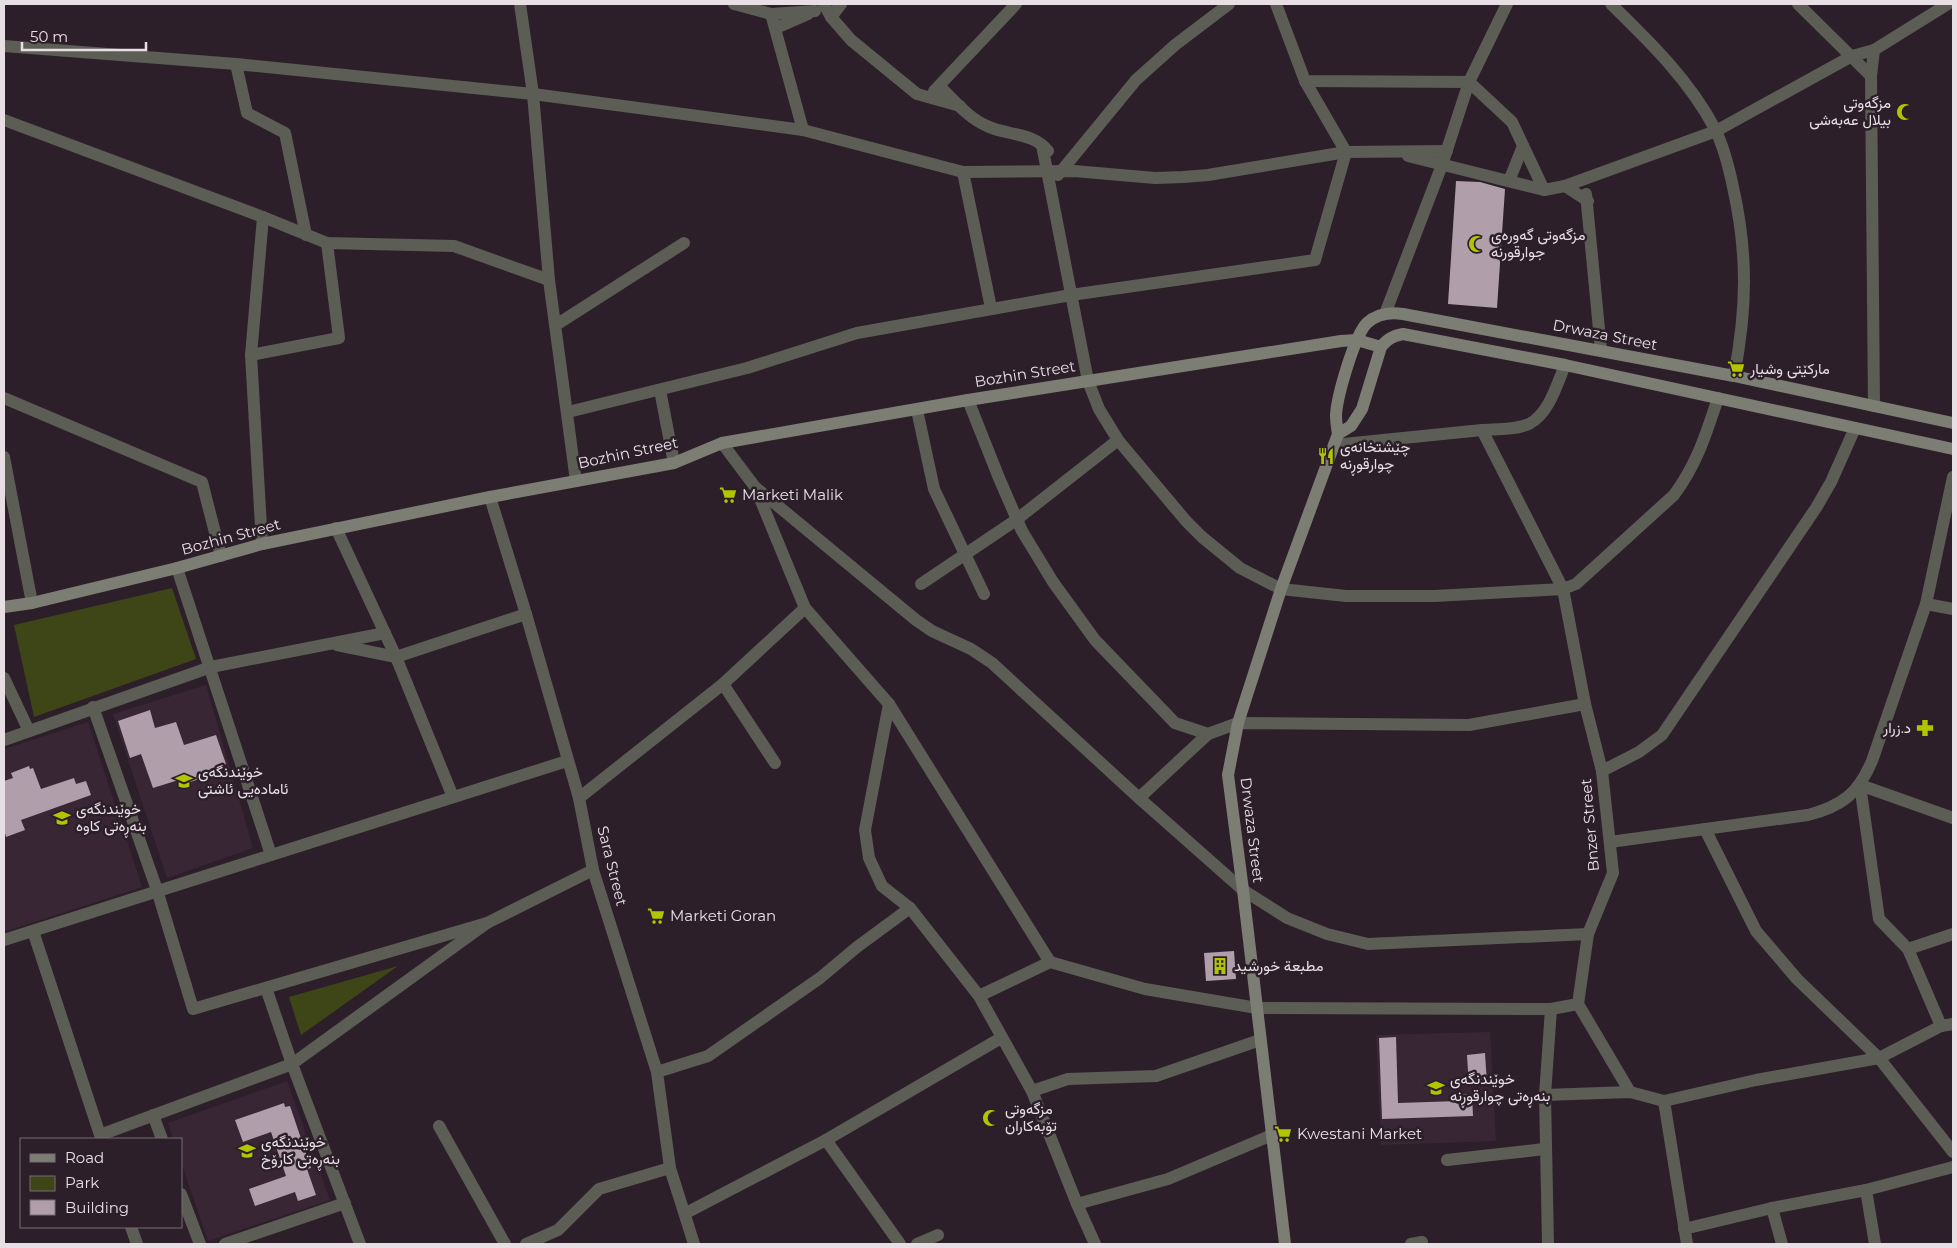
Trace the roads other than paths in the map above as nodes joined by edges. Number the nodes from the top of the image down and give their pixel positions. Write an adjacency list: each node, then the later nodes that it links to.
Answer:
1 (520, 4): 22 (street)
2 (736, 4): 12 (street)
3 (841, 4): 11 (street)
4 (1016, 4): 21 (street)
5 (1229, 4): 34 (street)
6 (1276, 4): 19 (street)
7 (1507, 4): 20 (street)
8 (1611, 4): 27 (street)
9 (1798, 4): 16 (street)
10 (1948, 4): 15 (street)
11 (825, 8): 12 (street); 13 (street); 23 (street)
12 (771, 14): 13 (street)
13 (776, 28): 26 (street)
14 (4, 46): 17 (street)
15 (1874, 50): 16 (street); 18 (street)
16 (1852, 56): 18 (street); 27 (street)
17 (236, 64): 22 (street); 43 (street)
18 (1871, 76): 62 (street)
19 (1305, 81): 20 (street); 31 (street)
20 (1470, 82): 29 (street); 30 (street)
21 (939, 86): 23 (street); 24 (street)
22 (532, 94): 26 (street); 46 (street)
23 (928, 97): 24 (street)
24 (960, 106): 28 (street)
25 (4, 120): 42 (street)
26 (803, 130): 35 (street)
27 (1716, 131): 37 (street); 56 (street)
28 (1042, 145): 34 (street); 36 (street)
29 (1524, 146): 38 (street); 40 (street)
30 (1447, 151): 32 (street); 33 (street)
31 (1346, 152): 32 (street); 34 (street); 47 (street)
32 (1388, 152): 33 (street)
33 (1442, 165): 38 (street); 49 (street)
34 (1061, 171): 36 (street)
35 (963, 172): 36 (street); 48 (street)
36 (1049, 178): 47 (street)
37 (1583, 180): 39 (street); 41 (street)
38 (1508, 181): 40 (street)
39 (1565, 186): 40 (street); 41 (street)
40 (1544, 190)
41 (1588, 200): 53 (street)
42 (263, 217): 43 (street); 54 (street)
43 (306, 235): 45 (street)
44 (684, 242): 50 (street)
45 (327, 243): 46 (street); 54 (street)
46 (549, 280): 50 (street)
47 (1071, 295): 48 (street); 57 (street)
48 (991, 308): 58 (street)
49 (1385, 314): 51 (street, Drwaza Street); 53 (street, Drwaza Street)
50 (556, 325): 64 (street)
51 (1357, 340): 52 (street, Bozhin Street); 57 (street, Bozhin Street); 69 (street, Drwaza Street)
52 (1381, 347): 55 (street); 69 (street, Drwaza Street)
53 (1601, 350): 56 (street, Drwaza Street)
54 (251, 355): 80 (street)
55 (1565, 365): 60 (street); 67 (street)
56 (1734, 376): 62 (street, Drwaza Street)
57 (1088, 381): 61 (street, Bozhin Street); 68 (street)
58 (660, 390): 64 (street); 73 (street)
59 (4, 398): 82 (street)
60 (1718, 398): 66 (street); 86 (street)
61 (968, 400): 63 (street, Bozhin Street); 78 (street)
62 (1874, 406): 65 (street, Drwaza Street)
63 (917, 410): 70 (street, Bozhin Street); 81 (street)
64 (568, 412): 75 (street)
65 (1953, 423)
66 (1855, 428): 71 (street); 109 (street)
67 (1482, 430): 69 (street); 86 (street, Bnzer Street)
68 (1118, 440): 78 (street); 85 (street)
69 (1336, 440): 85 (street, Drwaza Street)
70 (722, 443): 73 (street, Bozhin Street); 76 (street)
71 (1953, 449)
72 (4, 457): 88 (street)
73 (674, 463): 75 (street, Bozhin Street)
74 (1953, 477): 89 (street)
75 (576, 481): 77 (street, Bozhin Street)
76 (755, 488): 91 (street); 113 (street)
77 (490, 497): 79 (street, Bozhin Street); 93 (street, Sara Street)
78 (1016, 520): 81 (street); 105 (street)
79 (336, 528): 80 (street, Bozhin Street); 94 (street)
80 (262, 544): 82 (street, Bozhin Street)
81 (964, 555): 84 (street); 87 (street)
82 (221, 556): 83 (street, Bozhin Street)
83 (177, 568): 88 (street, Bozhin Street); 97 (street)
84 (921, 584)
85 (1281, 589): 86 (street); 103 (street, Drwaza Street)
86 (1563, 589): 101 (street, Bnzer Street)
87 (984, 594)
88 (32, 603): 90 (street, Bozhin Street)
89 (1926, 604): 92 (street); 110 (street)
90 (4, 606)
91 (805, 608): 99 (street); 100 (street)
92 (1953, 609)
93 (526, 614): 96 (street); 107 (street, Sara Street)
94 (385, 633): 95 (street); 96 (street)
95 (330, 644): 96 (street); 97 (street)
96 (396, 657): 111 (street)
97 (210, 667): 102 (street); 117 (street)
98 (4, 678): 104 (street)
99 (723, 684): 108 (street); 112 (street)
100 (889, 704): 121 (street); 128 (street)
101 (1585, 704): 103 (street); 109 (street, Bnzer Street)
102 (93, 708): 104 (street); 119 (street)
103 (1238, 723): 105 (street); 120 (street, Drwaza Street)
104 (29, 731): 106 (street)
105 (1208, 734): 113 (street)
106 (4, 740)
107 (567, 760): 111 (street); 112 (street, Sara Street)
108 (775, 763)
109 (1602, 771): 116 (street, Bnzer Street)
110 (1860, 785): 114 (street); 115 (street); 127 (street)
111 (453, 797): 117 (street)
112 (579, 798): 118 (street, Sara Street)
113 (1139, 798): 120 (street)
114 (1953, 818)
115 (1705, 829): 116 (street); 137 (street)
116 (1610, 842): 124 (street, Bnzer Street)
117 (271, 855): 119 (street)
118 (593, 870): 122 (street); 139 (street, Sara Street)
119 (157, 890): 123 (street); 129 (street)
120 (1243, 890): 124 (street); 132 (street, Drwaza Street)
121 (910, 908): 130 (street); 139 (street)
122 (487, 923): 129 (street); 138 (street)
123 (33, 931): 126 (street); 147 (street)
124 (1588, 934): 131 (street, Bnzer Street)
125 (1953, 934): 127 (street)
126 (4, 940)
127 (1908, 949): 134 (street)
128 (1050, 962): 130 (street); 132 (street)
129 (266, 988): 138 (street)
130 (979, 996): 135 (street)
131 (1578, 1004): 133 (street); 141 (street)
132 (1257, 1008): 133 (street); 136 (street, Drwaza Street)
133 (1551, 1008): 142 (street)
134 (1947, 1025): 137 (street)
135 (1001, 1038): 140 (street); 149 (street)
136 (1260, 1040): 140 (street); 146 (street, Drwaza Street)
137 (1878, 1058): 143 (street); 151 (street)
138 (292, 1064): 144 (street); 157 (street)
139 (657, 1072): 154 (street, Sara Street)
140 (1032, 1091): 158 (street)
141 (1630, 1092): 142 (street); 143 (street)
142 (1545, 1095): 150 (street)
143 (1664, 1101): 162 (street)
144 (153, 1115): 147 (street); 148 (street)
145 (439, 1126): 168 (street)
146 (1272, 1135): 158 (street); 174 (street, Drwaza Street)
147 (101, 1137)
148 (162, 1138)
149 (826, 1140): 160 (street); 171 (street)
150 (1545, 1149): 152 (street); 175 (street)
151 (1952, 1149)
152 (1447, 1160)
153 (1953, 1167): 155 (street)
154 (670, 1168): 160 (street, Sara Street); 169 (street)
155 (1866, 1190): 159 (street); 178 (street)
156 (182, 1197): 165 (street)
157 (345, 1203): 166 (street); 167 (street)
158 (1077, 1204): 173 (street)
159 (1772, 1208): 162 (street); 177 (street)
160 (686, 1213): 170 (street, Sara Street)
161 (131, 1228): 164 (street)
162 (1684, 1229): 176 (street)
163 (938, 1235): 172 (street)
164 (137, 1244)
165 (200, 1244)
166 (225, 1244)
167 (360, 1244)
168 (505, 1244)
169 (526, 1244)
170 (694, 1244)
171 (900, 1244)
172 (917, 1244)
173 (1095, 1244)
174 (1285, 1244)
175 (1548, 1244)
176 (1687, 1244)
177 (1782, 1244)
178 (1875, 1244)

